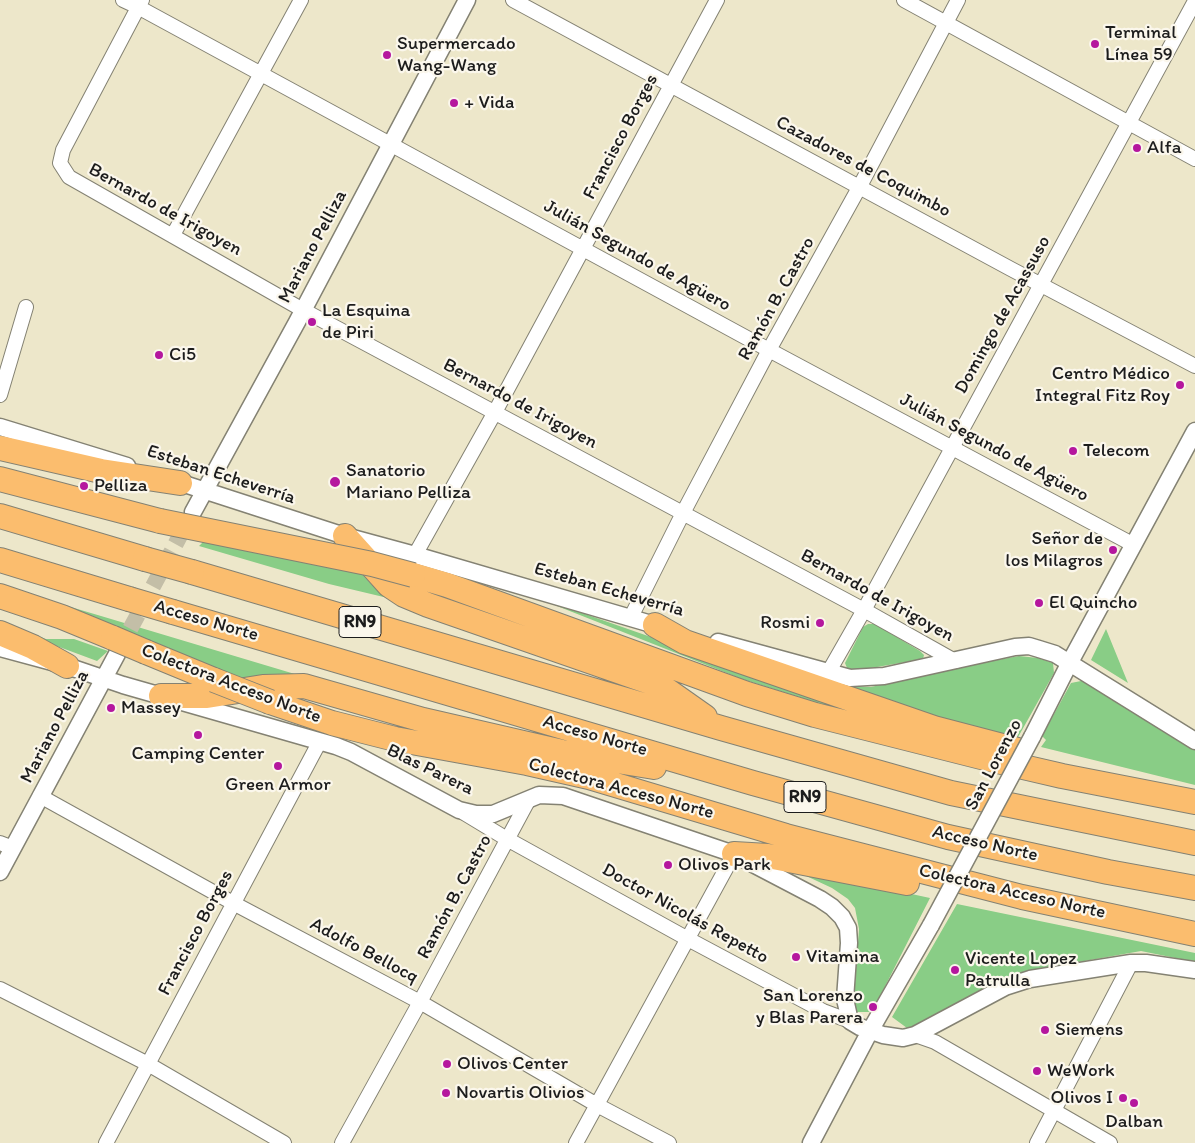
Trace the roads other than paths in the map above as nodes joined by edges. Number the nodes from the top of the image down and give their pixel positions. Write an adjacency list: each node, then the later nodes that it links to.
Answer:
1 (123, 0): 9 (street, Julián Segundo de Agüero)
2 (301, 0): 11 (street)
3 (467, 0): 14 (street, Mariano Pelliza)
4 (513, 0): 12 (street, Cazadores de Coquimbo)
5 (717, 0): 12 (street, Francisco Borges)
6 (904, 0): 10 (street)
7 (958, 0): 10 (street, Ramón B. Castro)
8 (1195, 1): 13 (street, Domingo de Acassuso)
9 (140, 3): 11 (street, Julián Segundo de Agüero); 17 (street, Bernardo de Irigoyen)
10 (946, 23): 13 (street); 16 (street, Ramón B. Castro)
11 (261, 73): 14 (street, Julián Segundo de Agüero); 17 (street)
12 (670, 86): 16 (street, Cazadores de Coquimbo); 18 (street, Francisco Borges)
13 (1128, 122): 15 (street); 19 (street, Domingo de Acassuso)
14 (390, 144): 18 (street, Julián Segundo de Agüero); 21 (street, Mariano Pelliza)
15 (1195, 159)
16 (860, 186): 19 (street, Cazadores de Coquimbo); 22 (street, Ramón B. Castro)
17 (172, 235): 21 (street, Bernardo de Irigoyen)
18 (583, 248): 22 (street, Julián Segundo de Agüero); 25 (street, Francisco Borges)
19 (1041, 285): 23 (street, Cazadores de Coquimbo); 28 (street, Domingo de Acassuso)
20 (26, 307): 24 (street)
21 (303, 310): 25 (street, Bernardo de Irigoyen); 32 (street, Mariano Pelliza)
22 (769, 350): 28 (street, Julián Segundo de Agüero); 34 (street, Ramón B. Castro)
23 (1195, 366)
24 (0, 395)
25 (495, 412): 34 (street, Bernardo de Irigoyen); 39 (street, Francisco Borges)
26 (0, 427): 31 (street, Esteban Echeverría)
27 (1195, 432): 37 (street, San Lorenzo)
28 (952, 447): 37 (street, Julián Segundo de Agüero); 41 (street, Domingo de Acassuso)
29 (0, 448): 31 (highway)
30 (0, 479): 39 (highway, bridge)
31 (180, 483): 32 (street, Esteban Echeverría)
32 (204, 491): 33 (street, Mariano Pelliza); 36 (street, Esteban Echeverría)
33 (193, 512)
34 (683, 513): 41 (street, Bernardo de Irigoyen); 42 (street, Ramón B. Castro)
35 (0, 516): 53 (highway, RN9, bridge)
36 (345, 536): 39 (street, Esteban Echeverría); 53 (highway)
37 (1134, 544): 48 (street, San Lorenzo)
38 (0, 560): 56 (highway, Acceso Norte / RN9, bridge)
39 (414, 565): 42 (street, Esteban Echeverría); 59 (highway)
40 (0, 596): 45 (highway, Colectora Acceso Norte)
41 (864, 610): 47 (street, Bernardo de Irigoyen); 50 (street, Domingo de Acassuso)
42 (631, 617): 43 (street, Esteban Echeverría)
43 (655, 625): 50 (street, Esteban Echeverría); 59 (highway)
44 (0, 633): 49 (highway)
45 (115, 646): 51 (street, Mariano Pelliza); 70 (highway, Colectora Acceso Norte, bridge)
46 (0, 648): 49 (street, Blas Parera)
47 (955, 661): 48 (street, Esteban Echeverría); 50 (street, Esteban Echeverría)
48 (1069, 664): 55 (street, Esteban Echeverría); 78 (street, San Lorenzo, bridge)
49 (66, 666): 51 (street, Blas Parera)
50 (828, 672)
51 (104, 679): 52 (street, Blas Parera); 57 (street, Mariano Pelliza)
52 (161, 696): 54 (street, Blas Parera); 56 (highway)
53 (721, 728): 62 (highway, RN9)
54 (320, 741): 60 (street, Blas Parera); 68 (street, Francisco Borges)
55 (1195, 742)
56 (753, 783): 66 (highway, Acceso Norte / RN9)
57 (40, 796): 63 (street, Mariano Pelliza); 68 (street, Adolfo Bellocq)
58 (528, 799): 60 (street, Blas Parera); 61 (street, Ramón B. Castro); 64 (street, Blas Parera)
59 (1195, 801)
60 (459, 810): 61 (street, Doctor Nicolás Repetto)
61 (507, 839): 72 (street, Doctor Nicolás Repetto); 76 (street, Ramón B. Castro)
62 (1195, 843)
63 (6, 846): 65 (street, Mariano Pelliza)
64 (734, 854): 70 (highway); 72 (street); 77 (street, Blas Parera)
65 (0, 872)
66 (1108, 872): 67 (highway, Acceso Norte / RN9); 69 (highway)
67 (1195, 888)
68 (233, 903): 76 (street, Adolfo Bellocq); 80 (street, Francisco Borges)
69 (1195, 904)
70 (1064, 905): 71 (highway, Colectora Acceso Norte)
71 (1195, 934)
72 (688, 939): 77 (street, Doctor Nicolás Repetto); 81 (street)
73 (1131, 963): 74 (street); 79 (street); 82 (street)
74 (1195, 970)
75 (0, 989): 80 (street)
76 (420, 1002): 81 (street, Adolfo Bellocq); 85 (street, Ramón B. Castro)
77 (850, 1021): 78 (street, Doctor Nicolás Repetto)
78 (870, 1031): 79 (street, Doctor Nicolás Repetto); 88 (street, San Lorenzo)
79 (915, 1034): 82 (street, Doctor Nicolás Repetto)
80 (148, 1064): 83 (street, Francisco Borges); 84 (street)
81 (597, 1105): 86 (street); 87 (street, Adolfo Bellocq)
82 (1054, 1110): 89 (street); 90 (street, Doctor Nicolás Repetto)
83 (106, 1143)
84 (284, 1143)
85 (342, 1143)
86 (576, 1143)
87 (669, 1143)
88 (811, 1143)
89 (1037, 1143)
90 (1110, 1143)

